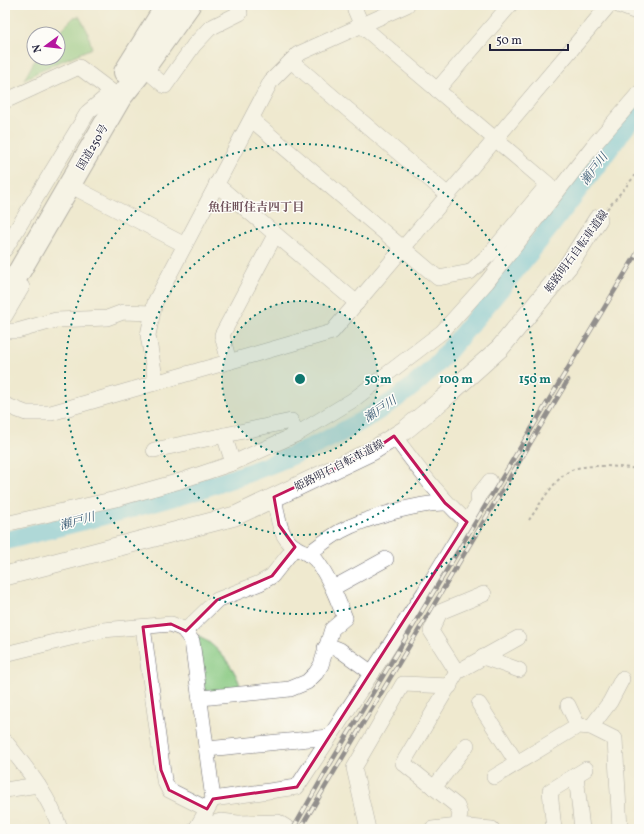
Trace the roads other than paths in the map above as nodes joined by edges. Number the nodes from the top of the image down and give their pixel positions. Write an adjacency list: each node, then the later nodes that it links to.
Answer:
1 (167, 5): 15 (highway, 国道250号)
2 (189, 5): 12 (highway, 国道250号)
3 (238, 5): 12 (street)
4 (353, 5): 10 (street)
5 (407, 5): 10 (street)
6 (510, 5): 13 (street)
7 (609, 5): 18 (street)
8 (618, 5): 9 (street)
9 (639, 13)
10 (362, 26): 11 (street); 13 (street)
11 (291, 61): 17 (street); 21 (street)
12 (144, 68): 15 (highway, 国道250号)
13 (437, 90): 18 (street)
14 (639, 93): 29 (street)
15 (116, 95): 16 (street); 20 (street); 26 (street); 27 (highway, 国道250号); 30 (highway, 国道250号)
16 (5, 101)
17 (252, 120): 19 (street); 25 (street)
18 (495, 140): 21 (street); 28 (street)
19 (216, 184): 23 (street); 24 (street)
20 (79, 190): 24 (street); 33 (street)
21 (448, 195): 25 (street)
22 (598, 219): 40 (main road, 姫路明石自転車道線)
23 (275, 235): 31 (street); 35 (street)
24 (185, 245): 32 (street)
25 (403, 248): 28 (street); 31 (street)
26 (5, 249)
27 (5, 272)
28 (470, 272): 29 (street)
29 (487, 282): 38 (street)
30 (5, 296)
31 (357, 303): 35 (street)
32 (152, 313): 34 (street); 36 (street)
33 (5, 316)
34 (5, 331)
35 (229, 362): 36 (street)
36 (156, 383): 37 (street)
37 (5, 406)
38 (297, 434): 39 (street); 42 (street)
39 (224, 435): 41 (street); 42 (street)
40 (394, 436): 44 (main road, 姫路明石自転車道線); 45 (street)
41 (154, 450)
42 (233, 462): 47 (street)
43 (490, 481): 46 (street)
44 (274, 497): 48 (street); 50 (main road, 姫路明石自転車道線)
45 (445, 503): 46 (street); 48 (street)
46 (467, 522): 61 (street)
47 (5, 524)
48 (302, 551): 51 (street); 54 (street)
49 (386, 559): 51 (street)
50 (5, 576)
51 (334, 588): 56 (street)
52 (484, 594): 60 (street)
53 (143, 627): 54 (street); 57 (street); 77 (street)
54 (186, 632): 64 (street)
55 (518, 638): 58 (street)
56 (325, 648): 61 (street); 64 (street)
57 (5, 654)
58 (483, 657): 59 (street); 60 (street)
59 (519, 670)
60 (457, 672): 63 (street)
61 (372, 673): 68 (street)
62 (622, 678): 67 (street)
63 (450, 686): 75 (street); 82 (street)
64 (201, 698): 71 (street)
65 (479, 704): 72 (street)
66 (568, 705): 67 (street)
67 (585, 726): 72 (street); 87 (street)
68 (329, 737): 71 (street); 77 (street)
69 (5, 741): 74 (street)
70 (467, 745): 75 (street)
71 (207, 749): 77 (street)
72 (517, 763): 73 (street)
73 (494, 777)
74 (38, 784): 76 (street); 79 (street)
75 (434, 788): 78 (street)
76 (5, 790)
77 (210, 804): 80 (street)
78 (458, 827): 83 (street); 84 (street)
79 (60, 829)
80 (196, 829): 81 (street)
81 (289, 829)
82 (368, 829)
83 (432, 829)
84 (492, 829)
85 (554, 829): 86 (street)
86 (582, 829)
87 (620, 829)

